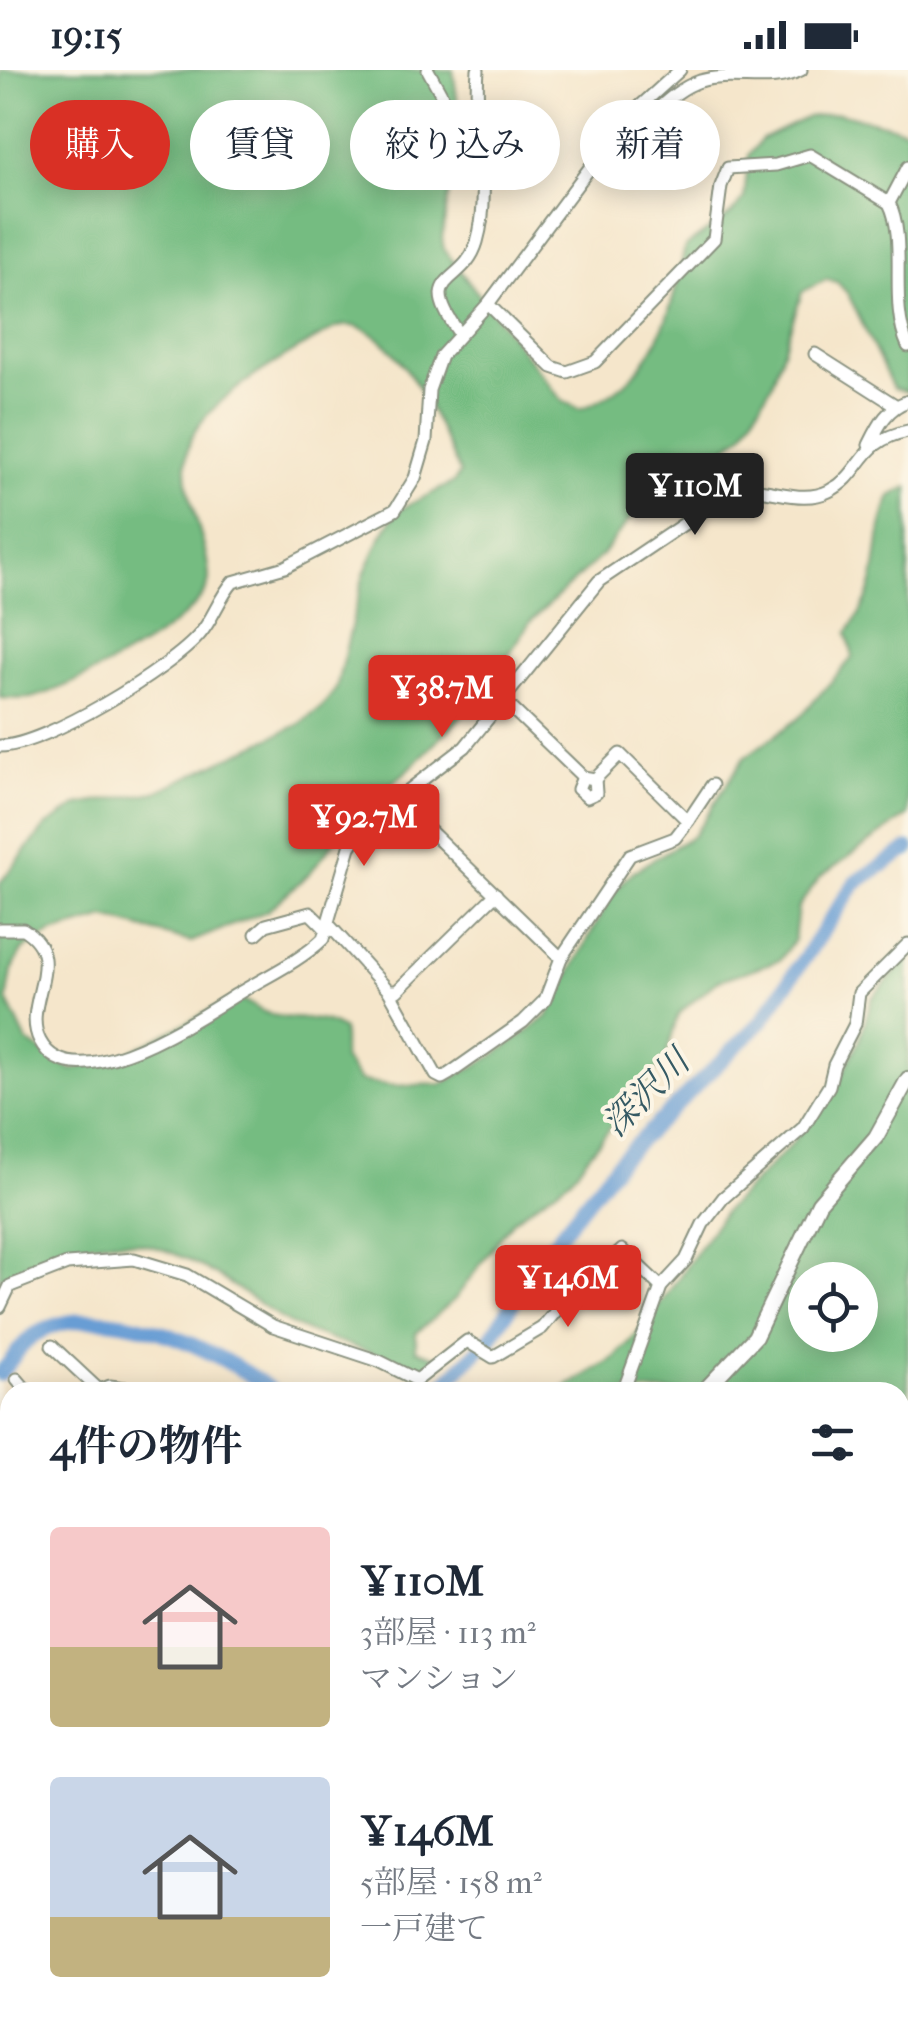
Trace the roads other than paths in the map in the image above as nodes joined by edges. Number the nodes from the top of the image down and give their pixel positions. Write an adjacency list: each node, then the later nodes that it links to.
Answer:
1 (428, 70): 5 (street)
2 (478, 70): 6 (street)
3 (680, 70): 7 (street)
4 (801, 70): 8 (street)
5 (445, 100)
6 (477, 100)
7 (647, 100)
8 (668, 100)
9 (908, 166): 12 (street)
10 (580, 182): 13 (street)
11 (482, 190): 14 (street)
12 (889, 202): 13 (street); 15 (street)
13 (488, 304): 14 (street)
14 (459, 333): 21 (street)
15 (908, 346)
16 (815, 354): 17 (street)
17 (902, 403): 19 (street)
18 (908, 431): 19 (street)
19 (867, 448): 20 (street)
20 (503, 700): 23 (street); 24 (street)
21 (0, 746)
22 (712, 785): 24 (street)
23 (398, 799): 25 (street); 27 (street)
24 (688, 821): 30 (street)
25 (496, 894): 30 (street); 31 (street)
26 (0, 928): 27 (street)
27 (329, 929): 28 (street); 31 (street)
28 (256, 934)
29 (908, 944): 33 (street)
30 (561, 958): 31 (street)
31 (389, 991)
32 (908, 1080): 40 (main road)
33 (661, 1287): 34 (street); 39 (street)
34 (0, 1308)
35 (52, 1346): 38 (street)
36 (17, 1379): 37 (street)
37 (20, 1382)
38 (88, 1382)
39 (626, 1382)
40 (713, 1382)

